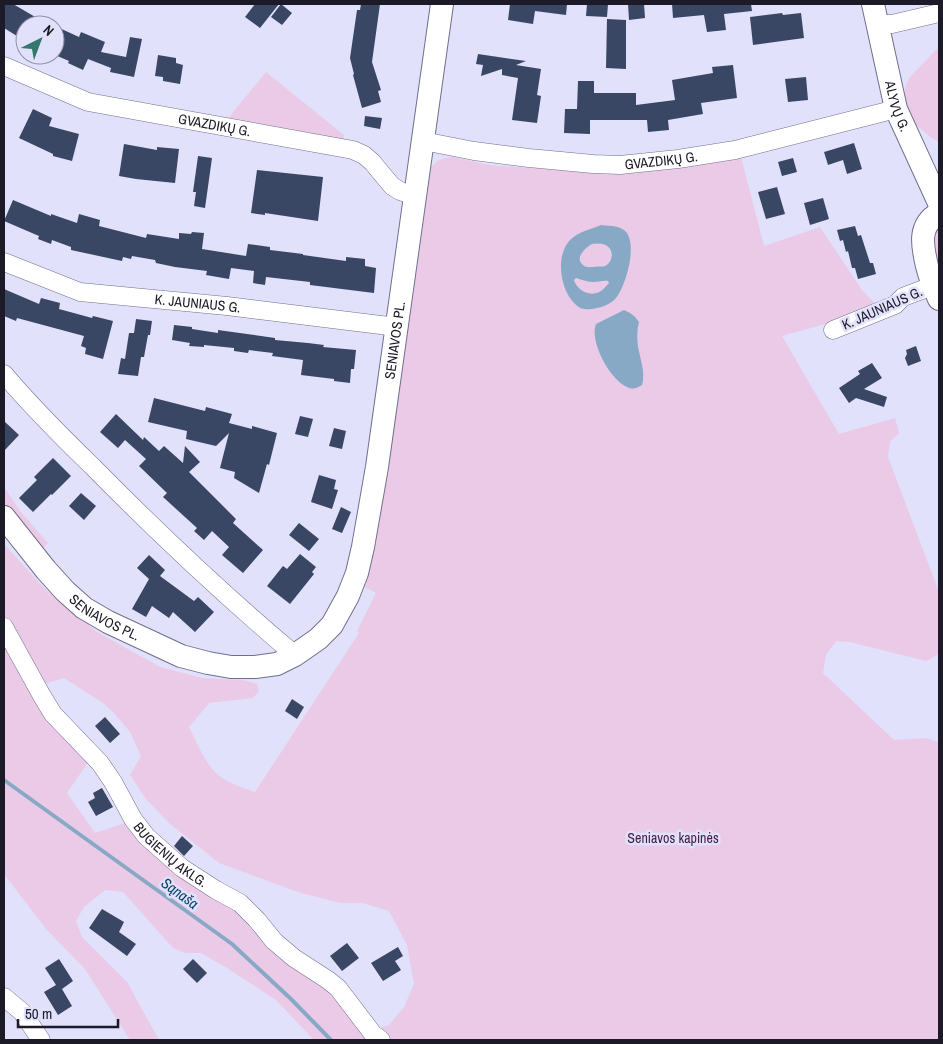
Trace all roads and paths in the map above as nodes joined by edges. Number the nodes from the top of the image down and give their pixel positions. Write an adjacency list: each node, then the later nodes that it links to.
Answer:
1 (442, 4): 6 (main road, SENIAVOS PL.)
2 (939, 13): 3 (street)
3 (875, 14): 5 (main road, ALYVŲ G.)
4 (4, 66): 7 (street, GVAZDIKŲ G.)
5 (896, 109): 6 (street, GVAZDIKŲ G.); 8 (main road, ALYVŲ G.)
6 (423, 141): 7 (main road, SENIAVOS PL.)
7 (415, 196): 12 (main road, SENIAVOS PL.)
8 (939, 203)
9 (939, 213): 11 (main road)
10 (4, 262): 12 (street, K. JAUNIAUS G.)
11 (936, 293): 13 (street, K. JAUNIAUS G.)
12 (397, 327): 17 (main road, SENIAVOS PL.)
13 (833, 330)
14 (4, 374): 17 (street)
15 (4, 517): 17 (main road, SENIAVOS PL.)
16 (4, 627): 20 (street, BUGIENIŲ AKLG.)
17 (296, 656)
18 (4, 996): 19 (street)
19 (41, 1040)
20 (381, 1040)

